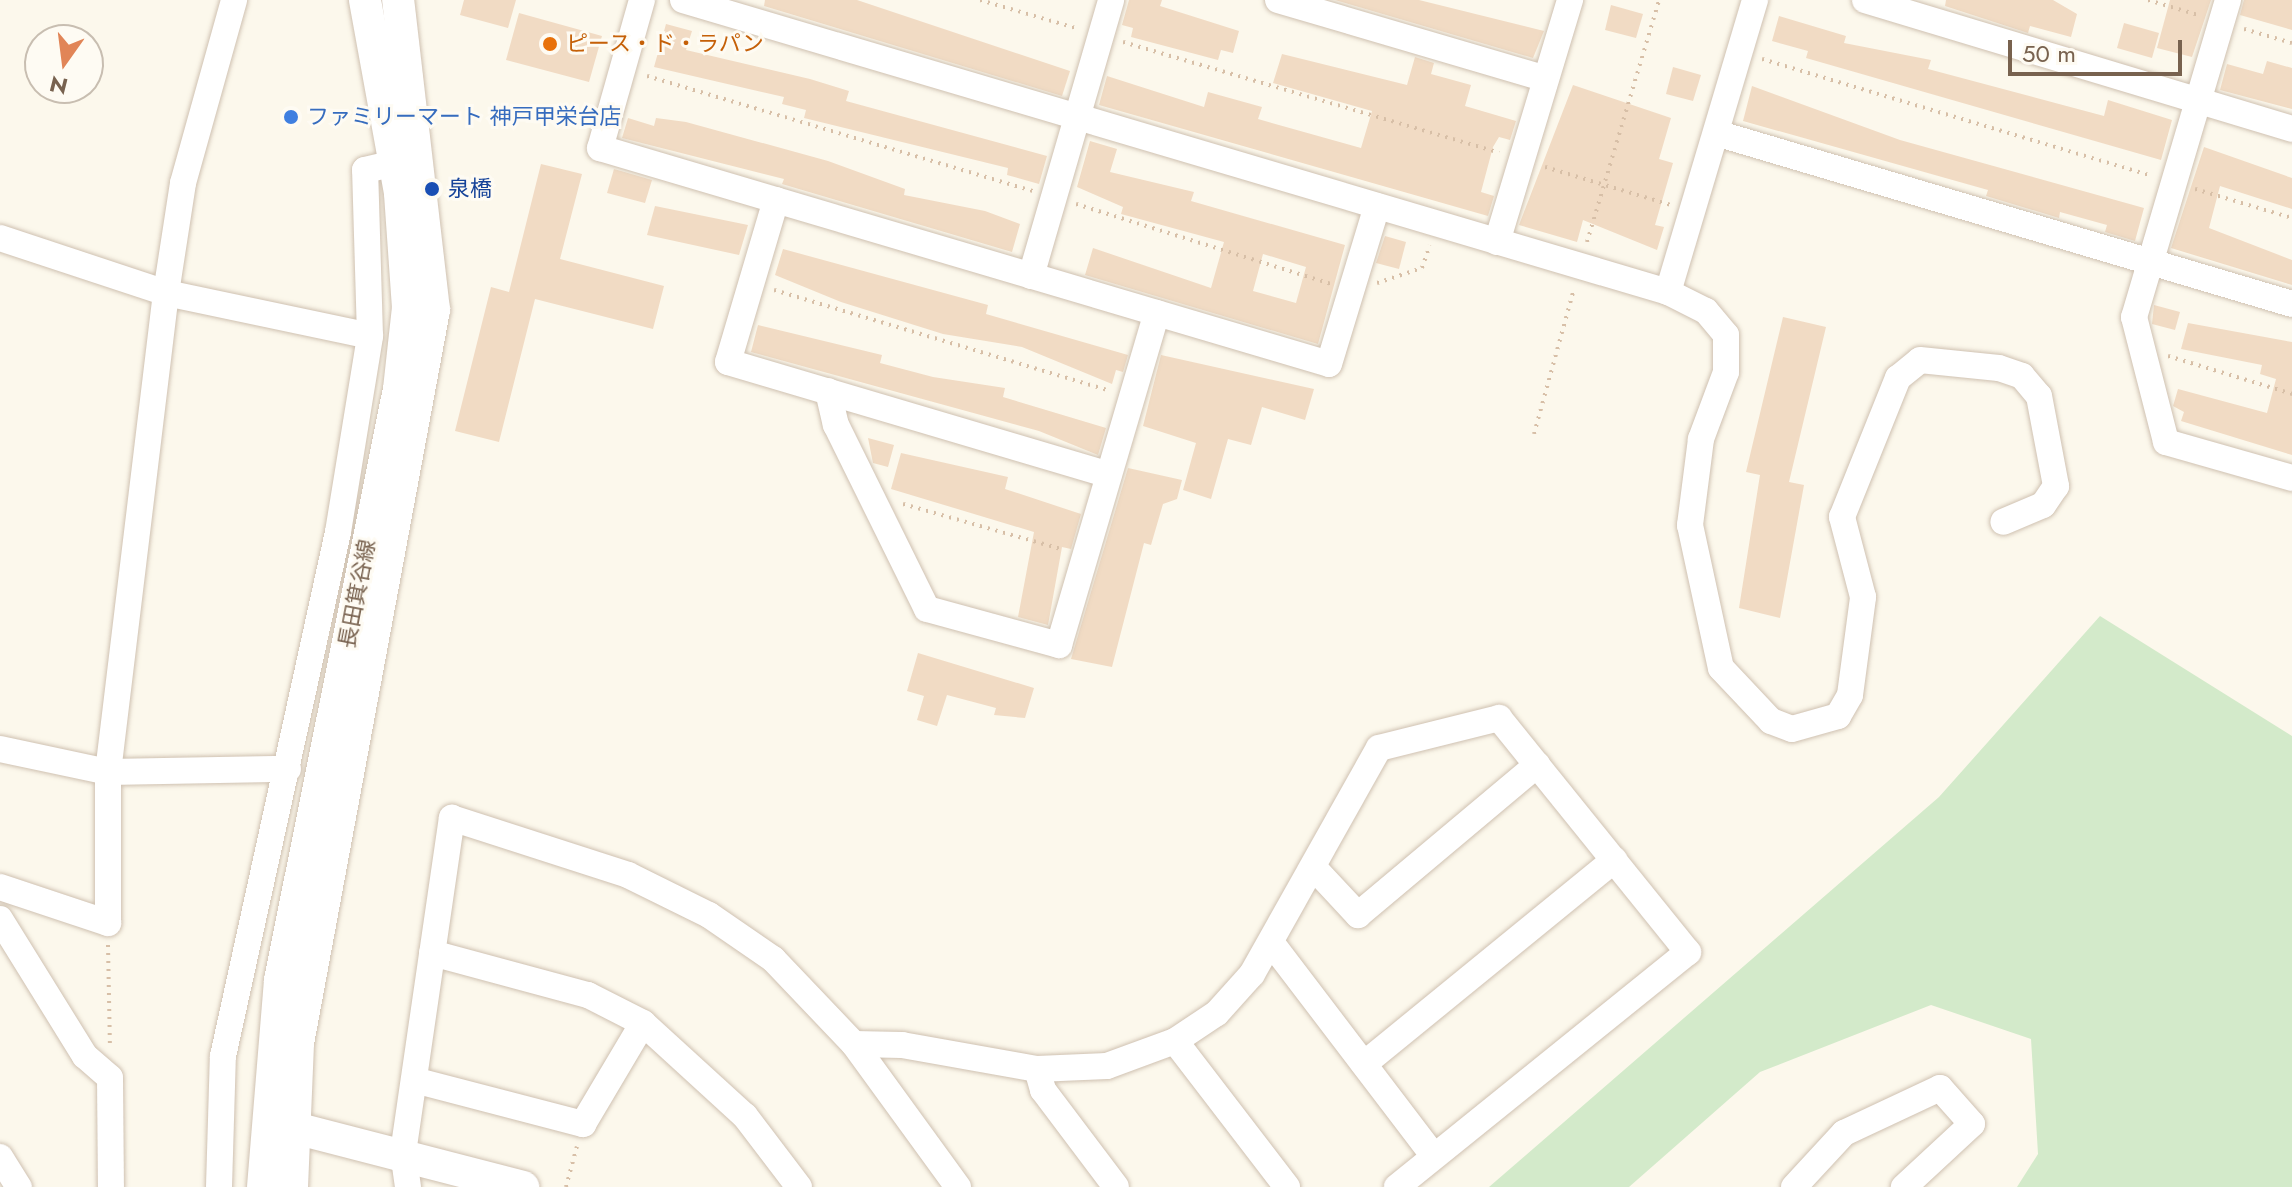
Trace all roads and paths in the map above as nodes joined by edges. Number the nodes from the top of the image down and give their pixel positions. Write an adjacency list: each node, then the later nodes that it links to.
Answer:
1 (234, 0): 36 (street)
2 (365, 0): 22 (street, 長田箕谷線)
3 (398, 0): 69 (street, 長田箕谷線)
4 (642, 0): 25 (street)
5 (683, 0): 18 (street)
6 (980, 0): 14 (path)
7 (1111, 0): 14 (street)
8 (1278, 0): 16 (street)
9 (1570, 0): 16 (street)
10 (1659, 0): 24 (path)
11 (1755, 0): 15 (street)
12 (1865, 0): 17 (street)
13 (2228, 0): 17 (street)
14 (1101, 36): 18 (street); 21 (path)
15 (1740, 53): 20 (street); 23 (path)
16 (1546, 79): 21 (street)
17 (2197, 101): 19 (street); 23 (street)
18 (1077, 117): 26 (street); 33 (street)
19 (2292, 129)
20 (1716, 133): 27 (street); 31 (street)
21 (1522, 159): 24 (path); 30 (street)
22 (395, 163): 39 (street); 76 (street, 長田箕谷線)
23 (2172, 182): 28 (path); 31 (street)
24 (1604, 185): 27 (path); 32 (path)
25 (776, 200): 33 (street); 34 (street)
26 (1377, 206): 30 (street); 38 (street)
27 (1692, 212): 35 (street)
28 (2292, 218)
29 (0, 238): 36 (street)
30 (1497, 242): 32 (street)
31 (2148, 260): 37 (street); 40 (street)
32 (1580, 266): 35 (street); 44 (path)
33 (1031, 276): 38 (street)
34 (752, 283): 41 (street); 43 (path)
35 (1668, 292): 48 (street)
36 (166, 293): 39 (street); 53 (street)
37 (2292, 304)
38 (1157, 313): 43 (street)
39 (370, 336): 52 (street)
40 (2142, 348): 42 (path); 46 (street)
41 (828, 391): 45 (street); 47 (street)
42 (2292, 394)
43 (1132, 397): 45 (street)
44 (1534, 434)
45 (1109, 475): 49 (street)
46 (2292, 478)
47 (875, 496): 49 (path); 49 (street)
48 (2003, 522)
49 (1085, 556)
50 (0, 749): 53 (street)
51 (1537, 765): 54 (street); 55 (street); 55 (street)
52 (288, 769): 53 (street); 75 (street)
53 (108, 772): 58 (street)
54 (1614, 860): 64 (street); 71 (street)
55 (1316, 870): 59 (street)
56 (0, 887): 58 (street)
57 (0, 919): 66 (street)
58 (108, 923): 66 (path)
59 (1273, 945): 62 (street); 64 (street)
60 (432, 953): 61 (street); 63 (street); 67 (street)
61 (643, 1023): 68 (street); 81 (street)
62 (1175, 1041): 65 (street); 84 (street)
63 (854, 1044): 65 (street); 82 (street)
64 (1364, 1064): 71 (street)
65 (1037, 1069): 83 (street)
66 (110, 1078): 74 (street)
67 (414, 1080): 68 (street); 70 (street)
68 (583, 1124): 80 (path)
69 (291, 1127): 70 (street); 77 (street, 長田箕谷線)
70 (403, 1153): 78 (street); 79 (street)
71 (1434, 1156): 85 (street)
72 (0, 1157): 73 (street)
73 (19, 1187)
74 (111, 1187)
75 (219, 1187)
76 (263, 1187)
77 (292, 1187)
78 (408, 1187)
79 (523, 1187)
80 (566, 1187)
81 (799, 1187)
82 (958, 1187)
83 (1116, 1187)
84 (1287, 1187)
85 (1397, 1187)
86 (1794, 1187): 87 (street)
87 (1904, 1187)

